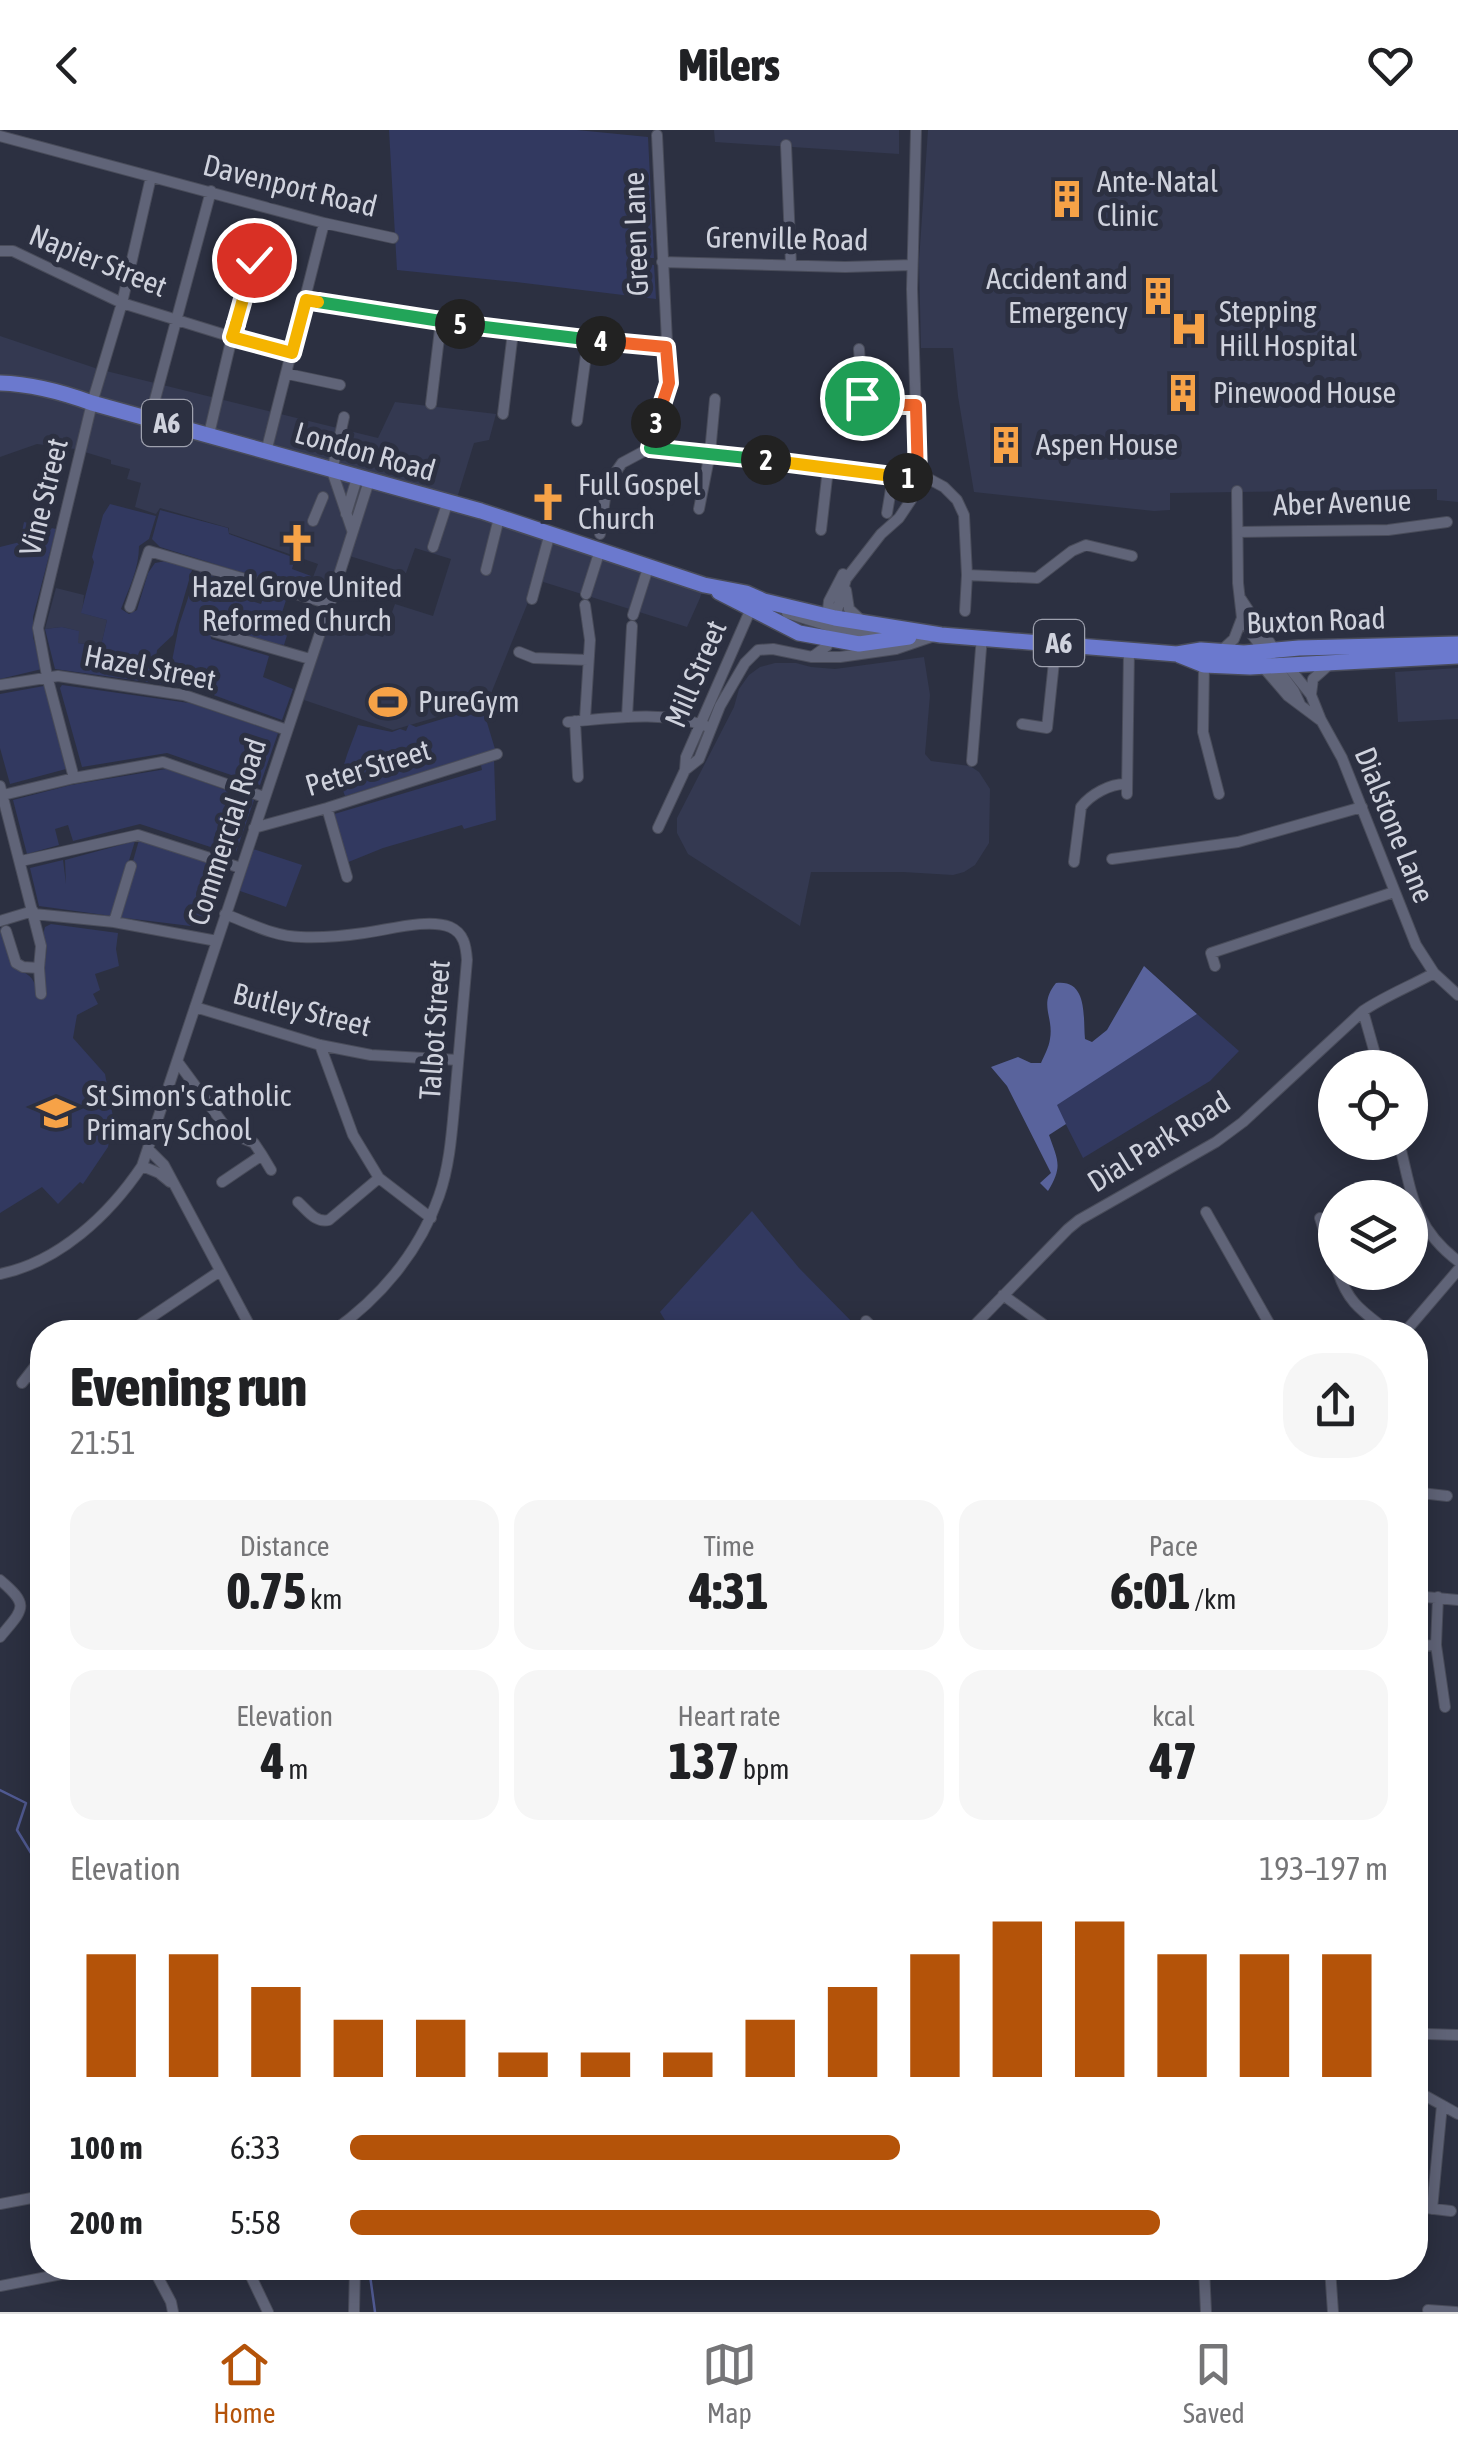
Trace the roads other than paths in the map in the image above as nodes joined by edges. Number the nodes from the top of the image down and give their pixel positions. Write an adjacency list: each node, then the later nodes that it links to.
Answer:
1 (916, 130): 13 (street)
2 (0, 136): 5 (street, Davenport Road)
3 (657, 136): 11 (street, Green Lane)
4 (786, 145): 12 (street)
5 (151, 178): 6 (street, Davenport Road); 15 (street, Vine Street)
6 (211, 191): 7 (street, Davenport Road); 16 (street)
7 (324, 223): 8 (street, Davenport Road); 14 (street)
8 (393, 238)
9 (0, 252): 15 (street, Napier Street)
10 (254, 260): 19 (street)
11 (662, 262): 12 (street, Grenville Road); 21 (street, Green Lane)
12 (791, 265): 13 (street, Grenville Road)
13 (912, 265): 30 (street)
14 (306, 300): 17 (street); 23 (street)
15 (122, 303): 16 (street, Napier Street); 28 (street, Vine Street)
16 (176, 320): 19 (street, Napier Street); 33 (street)
17 (441, 321): 18 (street); 29 (street)
18 (514, 332): 20 (street); 31 (street)
19 (232, 337): 23 (street, Napier Street); 35 (street)
20 (588, 340): 21 (street); 34 (street)
21 (666, 347): 36 (street, Green Lane)
22 (859, 349): 30 (street)
23 (292, 353): 24 (street)
24 (288, 374): 26 (street); 37 (street)
25 (0, 384): 28 (highway, London Road / A6)
26 (340, 385)
27 (715, 399): 38 (street)
28 (92, 404): 33 (highway, London Road / A6); 92 (street, Vine Street)
29 (431, 404)
30 (916, 405): 43 (street)
31 (503, 414)
32 (344, 417): 40 (street)
33 (150, 418): 35 (highway, London Road / A6)
34 (576, 422)
35 (210, 434): 37 (highway, London Road / A6)
36 (650, 448): 38 (street); 57 (street)
37 (266, 452): 40 (highway, London Road / A6)
38 (710, 453): 39 (street); 47 (street)
39 (828, 469): 41 (street); 54 (street)
40 (332, 470): 42 (highway, London Road / A6); 49 (street)
41 (893, 477): 43 (street); 48 (street)
42 (363, 479): 46 (highway, London Road / A6); 49 (street); 53 (street, Commercial Road)
43 (918, 479): 60 (street); 63 (street)
44 (1237, 491): 55 (street)
45 (323, 497): 51 (street)
46 (447, 504): 50 (highway, London Road / A6); 58 (street)
47 (699, 509)
48 (887, 513)
49 (346, 515): 53 (street)
50 (500, 518): 56 (highway, London Road / A6); 62 (street)
51 (313, 521)
52 (1447, 522): 55 (street, Aber Avenue)
53 (352, 530): 68 (street, Commercial Road)
54 (821, 530)
55 (1238, 532): 66 (street)
56 (550, 533): 57 (highway, London Road / A6); 65 (street)
57 (600, 542): 61 (highway, London Road / A6); 87 (street)
58 (433, 547)
59 (1132, 556): 63 (street)
60 (862, 557): 64 (street); 72 (street)
61 (648, 568): 67 (highway, London Road / A6); 95 (street)
62 (486, 570)
63 (967, 575): 70 (street)
64 (846, 580): 72 (street); 73 (street)
65 (532, 599)
66 (1241, 599): 71 (street); 88 (street)
67 (757, 602): 72 (highway, Buxton Road / A6); 72 (highway, Buxton Road / A6); 99 (street, Mill Street)
68 (330, 604): 69 (street); 86 (street, Commercial Road)
69 (130, 607)
70 (965, 611)
71 (1242, 618): 80 (street); 88 (street)
72 (830, 625): 73 (highway, Buxton Road / A6); 75 (highway, Buxton Road / A6); 85 (street)
73 (867, 625): 75 (highway, Buxton Road / A6)
74 (215, 632): 86 (street)
75 (941, 635): 76 (highway, Buxton Road / A6); 85 (street, Mill Street)
76 (982, 636): 77 (highway, Buxton Road / A6); 102 (street)
77 (1056, 643): 79 (highway, Buxton Road / A6); 98 (street)
78 (1458, 644): 88 (highway, Buxton Road / A6)
79 (1129, 650): 82 (highway, Buxton Road / A6); 114 (street)
80 (1222, 650): 82 (highway, Buxton Road / A6); 88 (highway, Buxton Road / A6)
81 (520, 652): 84 (street)
82 (1177, 654): 90 (highway, Buxton Road / A6)
83 (1458, 656): 89 (highway, Buxton Road / A6)
84 (534, 658): 87 (street); 91 (street)
85 (812, 658): 99 (street, Mill Street)
86 (310, 659): 100 (street, Commercial Road)
87 (588, 660): 97 (street)
88 (1273, 660): 89 (highway, Buxton Road / A6); 90 (highway, Buxton Road / A6); 94 (street, Dialstone Lane); 96 (street, Dialstone Lane)
89 (1331, 663): 94 (street)
90 (1204, 665): 106 (street)
91 (530, 672)
92 (47, 676): 93 (street, Hazel Street); 100 (street, Hazel Street); 104 (street, Vine Street)
93 (0, 686)
94 (1311, 695): 96 (street, Dialstone Lane)
95 (626, 717): 97 (street); 99 (street)
96 (1320, 720): 108 (street, Dialstone Lane)
97 (576, 721): 103 (street)
98 (1022, 724)
99 (706, 726): 111 (street, Mill Street)
100 (287, 730): 107 (street, Commercial Road)
101 (497, 754): 109 (street, Peter Street)
102 (972, 761)
103 (578, 777)
104 (74, 778): 105 (street); 107 (street)
105 (1, 791): 113 (street)
106 (1219, 794)
107 (264, 797): 110 (street, Commercial Road)
108 (1362, 807): 112 (street); 118 (street, Dialstone Lane)
109 (327, 808): 110 (street, Peter Street); 117 (street)
110 (254, 828): 116 (street, Commercial Road)
111 (658, 828)
112 (1112, 859)
113 (21, 861): 116 (street); 119 (street)
114 (1074, 862)
115 (130, 866): 121 (street)
116 (241, 868): 120 (street, Commercial Road)
117 (346, 877)
118 (1394, 892): 124 (street); 126 (street, Dialstone Lane)
119 (34, 912): 121 (street); 122 (street); 125 (street)
120 (225, 914): 123 (street, Commercial Road); 133 (street, Talbot Street)
121 (114, 922): 123 (street)
122 (3, 926): 125 (street)
123 (216, 941): 129 (street, Commercial Road)
124 (1215, 966)
125 (39, 968): 127 (street)
126 (1434, 972): 128 (street, Dialstone Lane); 130 (street, Dial Park Road)
127 (41, 994)
128 (1458, 995)
129 (195, 1007): 131 (street, Butley Street); 134 (street, Commercial Road)
130 (1363, 1011): 132 (street); 151 (street, Dial Park Road)
131 (320, 1046): 133 (street, Butley Street); 140 (street)
132 (1374, 1050)
133 (458, 1060): 145 (street, Talbot Street)
134 (177, 1061): 135 (street, Commercial Road); 136 (street)
135 (148, 1150): 138 (street, Commercial Road); 142 (street)
136 (262, 1155): 139 (street); 141 (street)
137 (1403, 1160): 146 (street)
138 (142, 1166): 142 (street); 149 (street, Commercial Road)
139 (270, 1170)
140 (379, 1178): 143 (street); 145 (street)
141 (222, 1182)
142 (175, 1186): 148 (street)
143 (298, 1202)
144 (1207, 1211): 157 (street)
145 (431, 1218): 154 (street, Talbot Street)
146 (1458, 1260)
147 (1458, 1270): 159 (street)
148 (220, 1271): 152 (street); 153 (street)
149 (0, 1274)
150 (1344, 1290): 158 (street)
151 (1004, 1295): 155 (street, Dial Park Road); 156 (street)
152 (147, 1320)
153 (247, 1320)
154 (348, 1320)
155 (980, 1320)
156 (1038, 1320)
157 (1267, 1320)
158 (1374, 1320)
159 (1415, 1320)
160 (1428, 1494): 161 (street)
161 (1447, 1496)
162 (0, 1580): 166 (street)
163 (1428, 1597): 164 (street)
164 (1438, 1598): 165 (street); 167 (street)
165 (1458, 1600)
166 (0, 1637)
167 (1436, 1644): 168 (street); 169 (street)
168 (1428, 1645)
169 (1445, 1708)
170 (1428, 2034): 171 (street)
171 (1458, 2035)
172 (1428, 2097): 173 (street)
173 (1442, 2105): 174 (street); 178 (street)
174 (1458, 2114)
175 (30, 2198): 176 (street)
176 (0, 2204)
177 (1428, 2208): 178 (street)
178 (1432, 2209): 179 (street)
179 (1451, 2211)
180 (31, 2280): 186 (street)
181 (160, 2280): 188 (street)
182 (253, 2280): 189 (street)
183 (354, 2280): 190 (street)
184 (1205, 2280): 191 (street)
185 (1331, 2280): 192 (street)
186 (0, 2286)
187 (1428, 2310): 193 (street)
188 (173, 2312)
189 (268, 2312)
190 (356, 2312)
191 (1206, 2312)
192 (1333, 2312)
193 (1456, 2312)

